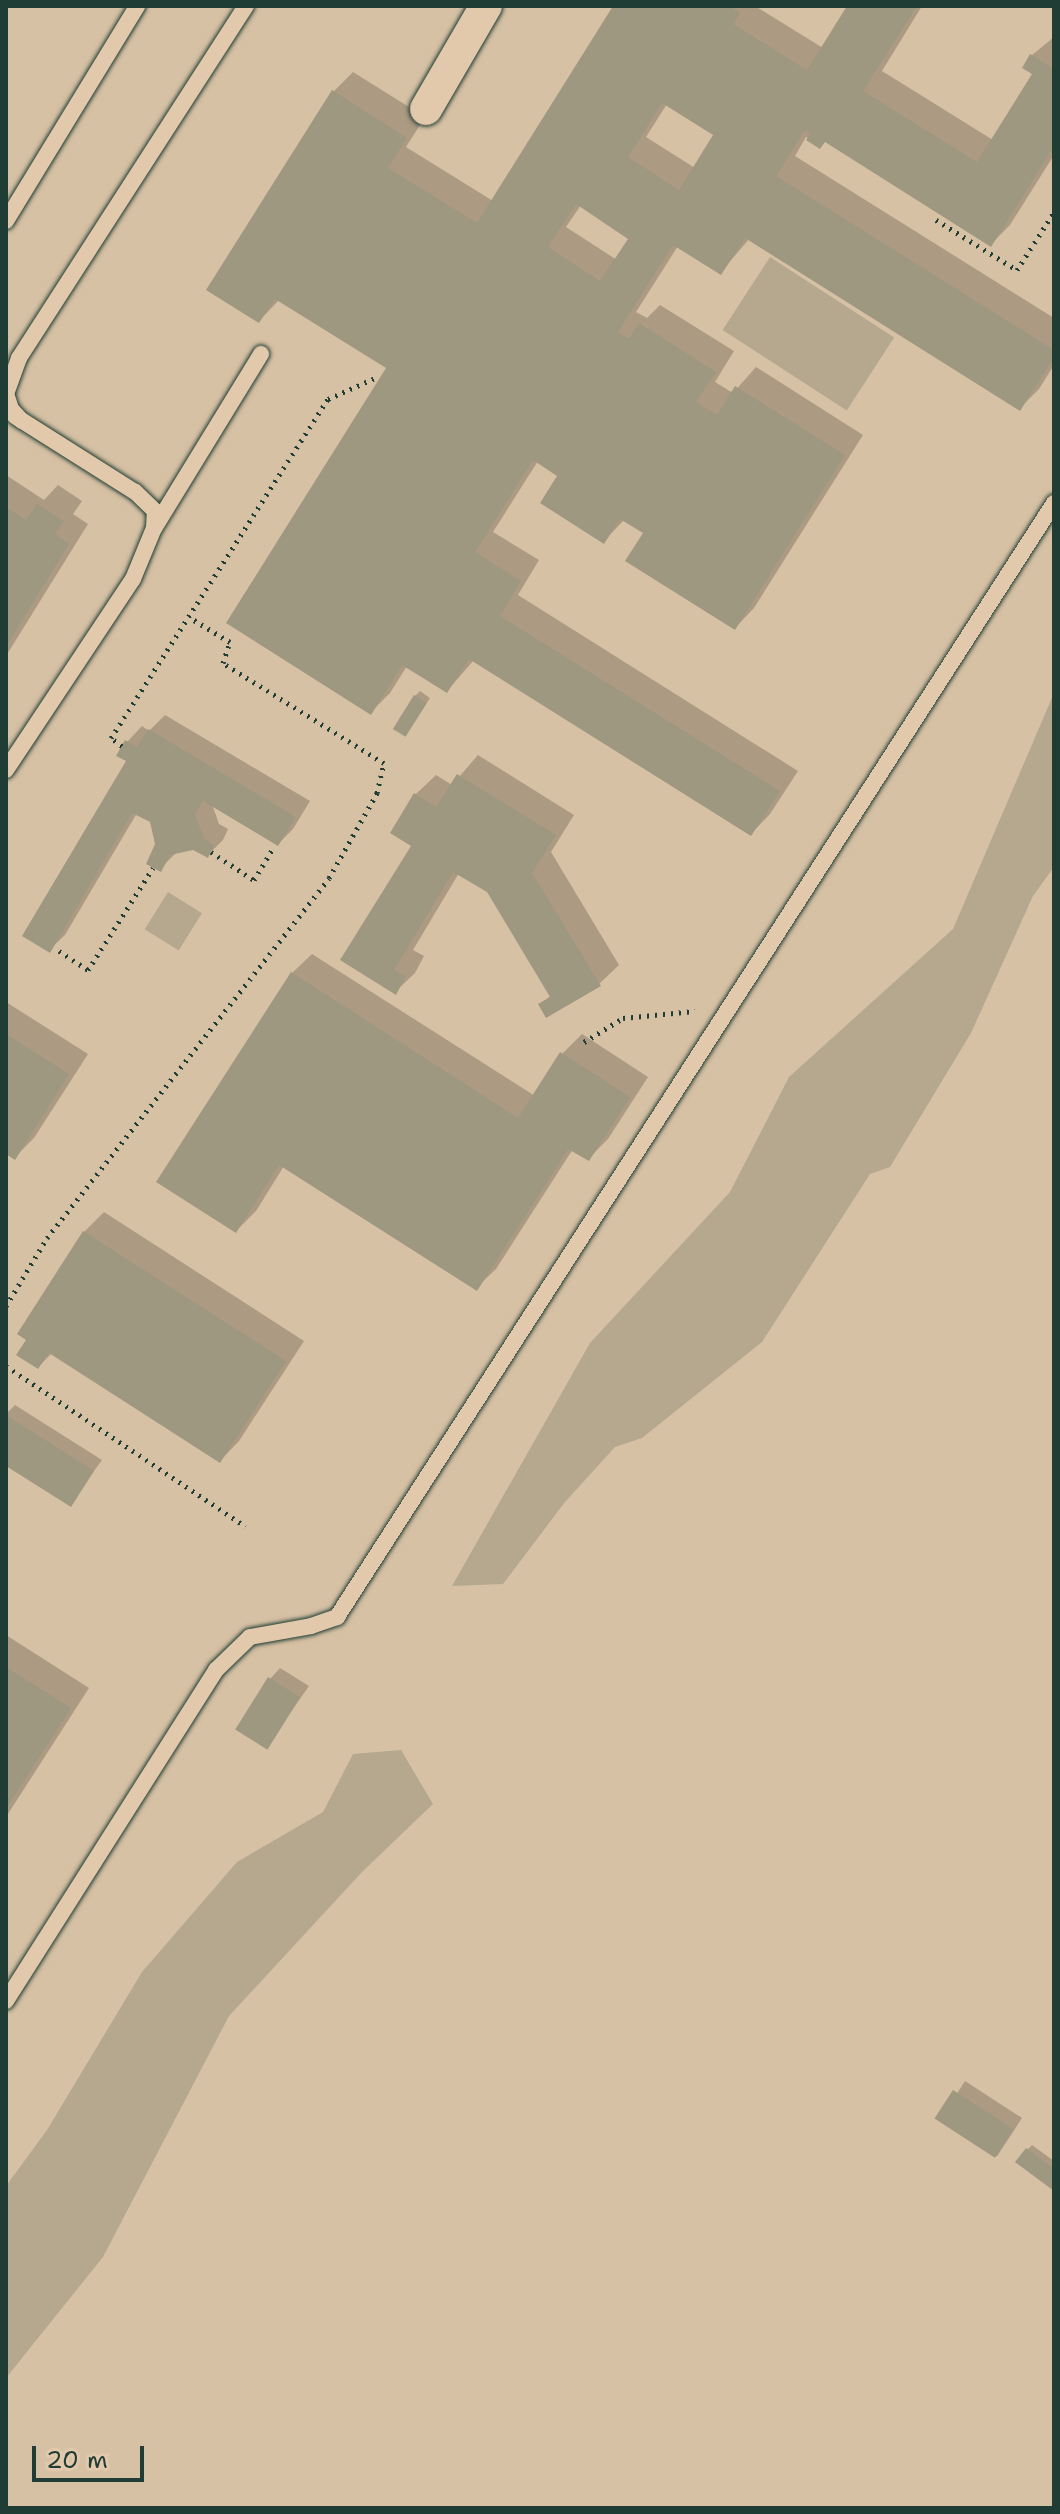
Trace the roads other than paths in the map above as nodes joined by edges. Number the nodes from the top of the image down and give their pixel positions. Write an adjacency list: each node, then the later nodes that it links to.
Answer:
1 (137, 6): 5 (lane)
2 (246, 6): 8 (lane)
3 (486, 6): 4 (street)
4 (426, 109)
5 (6, 221)
6 (261, 354): 10 (lane)
7 (6, 410): 8 (lane)
8 (22, 421): 10 (lane)
9 (1054, 503): 12 (lane)
10 (154, 528): 11 (lane)
11 (6, 770)
12 (6, 2001)

